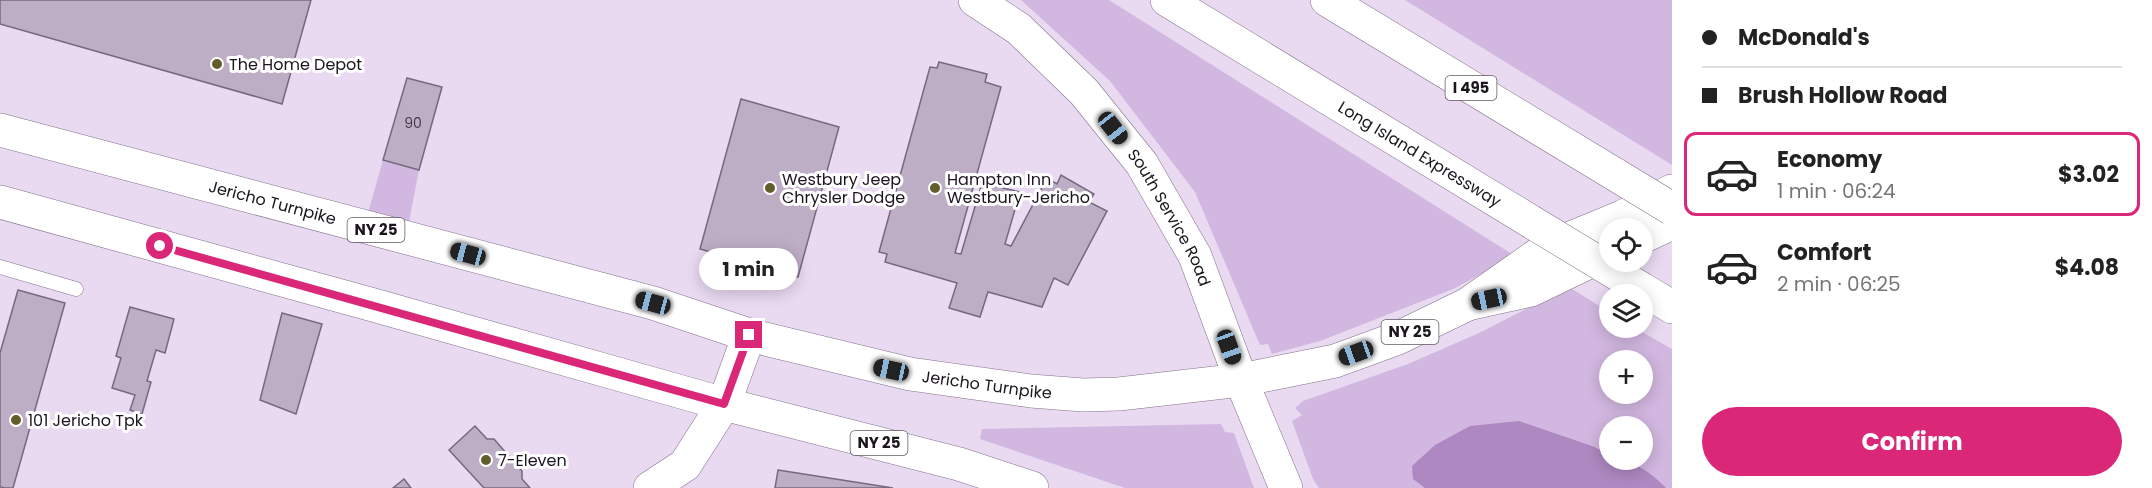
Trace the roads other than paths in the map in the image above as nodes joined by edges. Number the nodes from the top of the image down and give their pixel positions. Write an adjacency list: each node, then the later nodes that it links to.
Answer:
1 (975, 0): 16 (main road, South Service Road)
2 (1167, 0): 14 (main road, Long Island Expressway, bridge)
3 (1327, 0): 7 (main road, I 495, bridge)
4 (0, 130): 15 (main road, Jericho Turnpike / NY 25)
5 (1672, 191): 13 (main road, Jericho Turnpike / NY 25)
6 (0, 202): 17 (main road, NY 25)
7 (1672, 209)
8 (1672, 223): 9 (main road)
9 (1653, 232)
10 (1599, 257): 13 (main road)
11 (0, 267): 12 (lane)
12 (76, 289)
13 (1468, 304): 16 (main road, Jericho Turnpike / NY 25)
14 (1672, 307)
15 (749, 335): 16 (main road, Jericho Turnpike / NY 25); 17 (main road)
16 (1241, 380): 21 (main road, South Service Road)
17 (724, 404): 18 (main road); 20 (main road, NY 25)
18 (689, 477): 19 (main road)
19 (650, 488)
20 (1032, 488)
21 (1286, 488)

